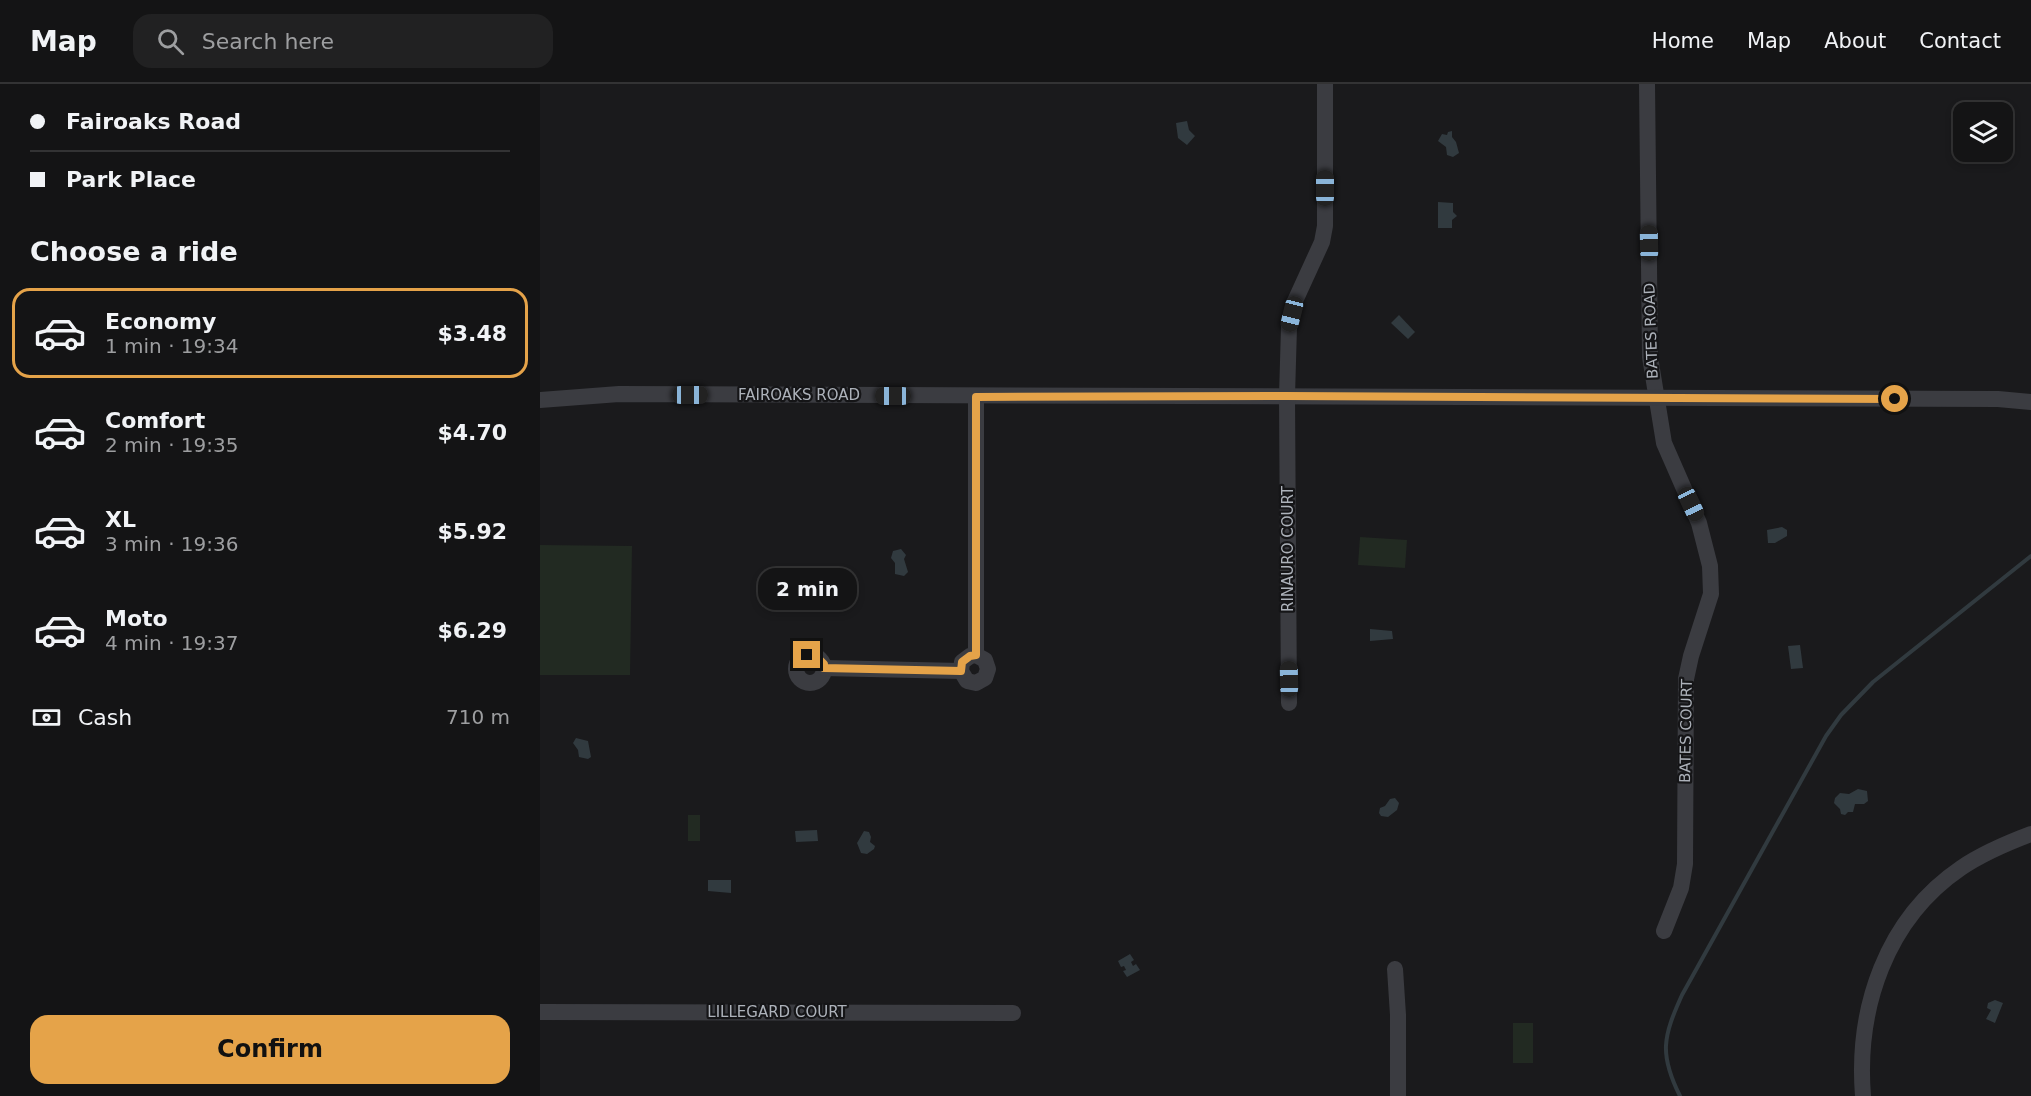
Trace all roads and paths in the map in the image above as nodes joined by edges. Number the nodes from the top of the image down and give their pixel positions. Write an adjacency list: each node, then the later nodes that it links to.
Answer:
1 (1325, 84): 3 (street, RINAURO COURT)
2 (1647, 84): 5 (street, BATES ROAD)
3 (1287, 396): 4 (street, FAIROAKS ROAD); 5 (street, FAIROAKS ROAD); 11 (street, RINAURO COURT)
4 (976, 397): 6 (street, FAIROAKS ROAD); 8 (street)
5 (1655, 398): 7 (street, FAIROAKS ROAD); 13 (street, BATES COURT)
6 (540, 400)
7 (2031, 402)
8 (976, 655): 10 (street); 10 (street)
9 (824, 668): 10 (street)
10 (961, 671)
11 (1289, 703)
12 (2031, 834): 18 (street)
13 (1664, 931)
14 (1395, 969): 17 (street)
15 (540, 1012): 16 (street, LILLEGARD COURT)
16 (1013, 1013)
17 (1398, 1096)
18 (1863, 1096)

